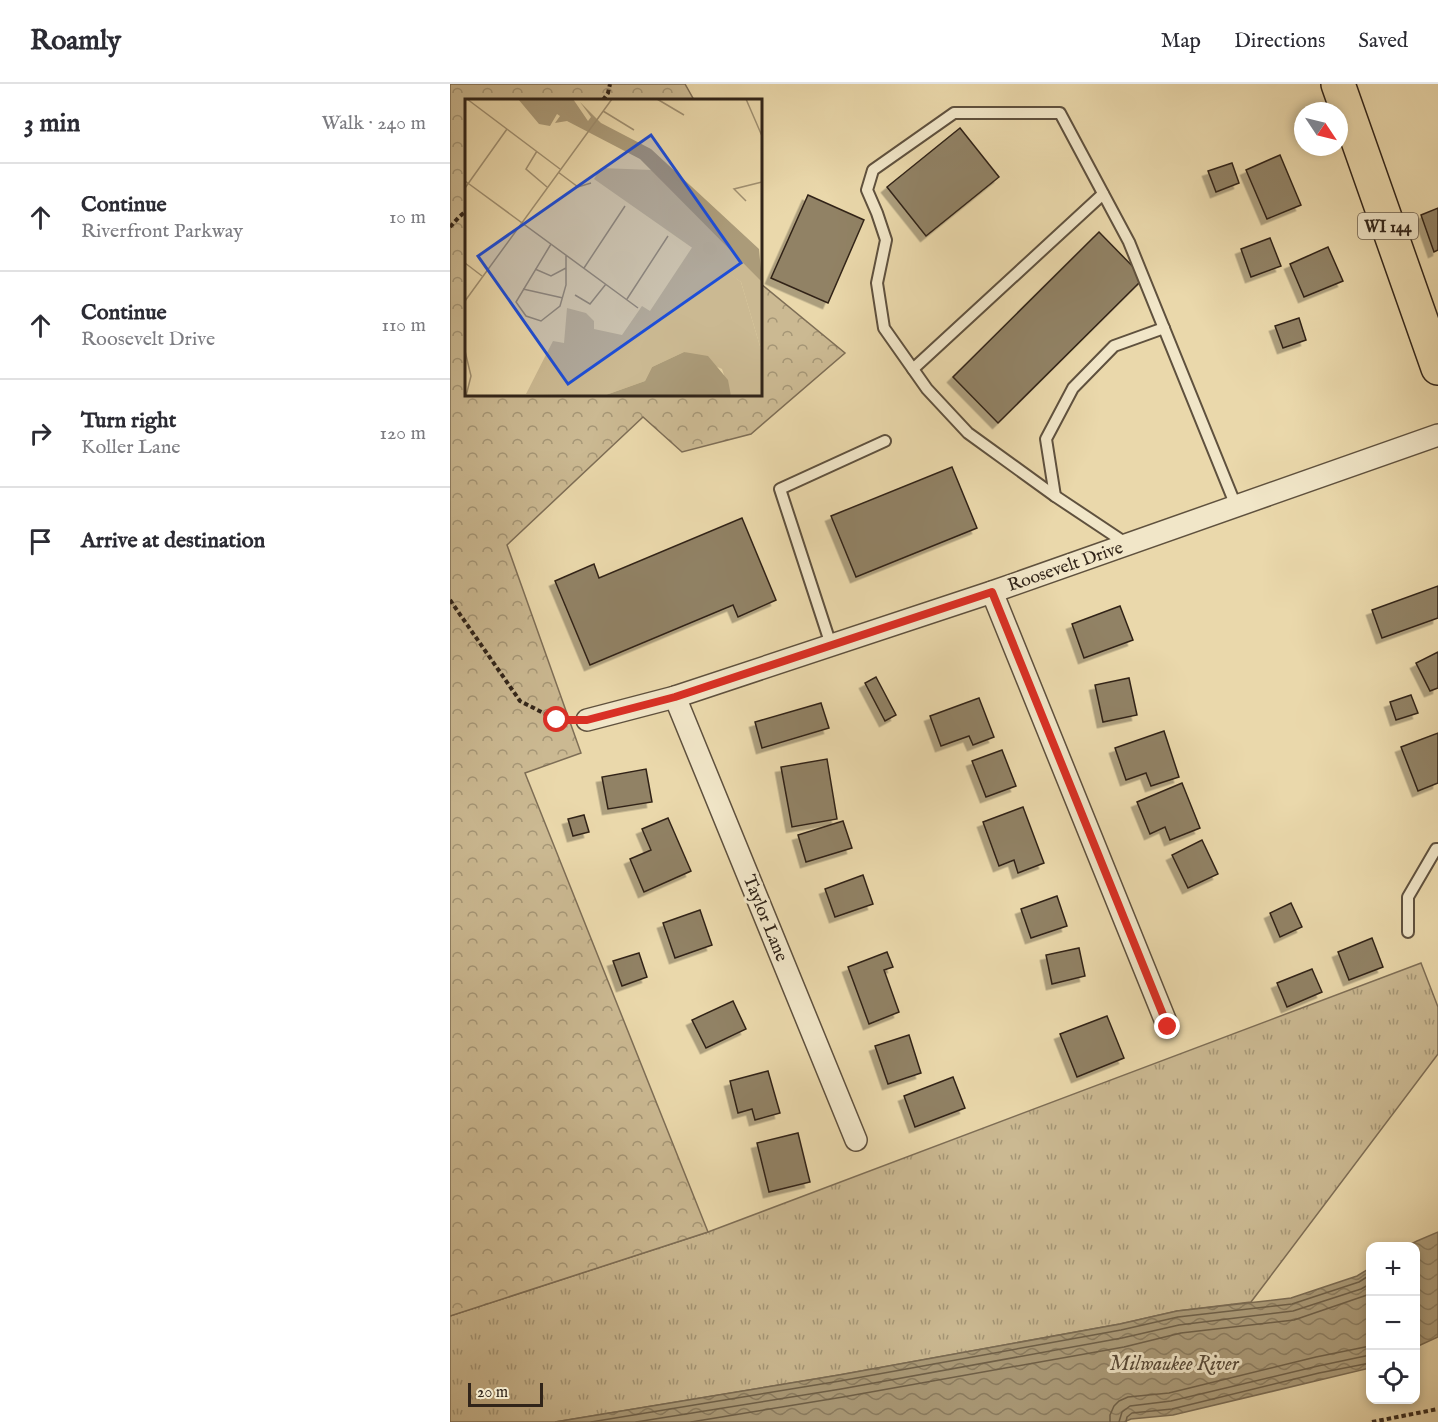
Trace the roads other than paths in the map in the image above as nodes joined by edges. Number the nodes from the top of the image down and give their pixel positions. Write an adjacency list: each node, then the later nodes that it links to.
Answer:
1 (1338, 84): 4 (main road, WI 144)
2 (1103, 194): 3 (lane); 5 (lane); 5 (lane)
3 (1164, 328): 8 (lane); 9 (lane)
4 (1438, 368)
5 (913, 369): 8 (lane)
6 (1438, 435): 9 (street, Roosevelt Drive)
7 (885, 441): 12 (lane)
8 (1056, 496): 10 (lane)
9 (1236, 506): 10 (street, Roosevelt Drive)
10 (1127, 544): 11 (street, Roosevelt Drive)
11 (992, 592): 12 (street, Roosevelt Drive); 17 (street)
12 (831, 645): 13 (street, Roosevelt Drive)
13 (675, 697): 14 (street, Roosevelt Drive); 18 (street, Taylor Lane)
14 (587, 720)
15 (1438, 849): 16 (lane)
16 (1408, 932)
17 (1168, 1027)
18 (856, 1140)

